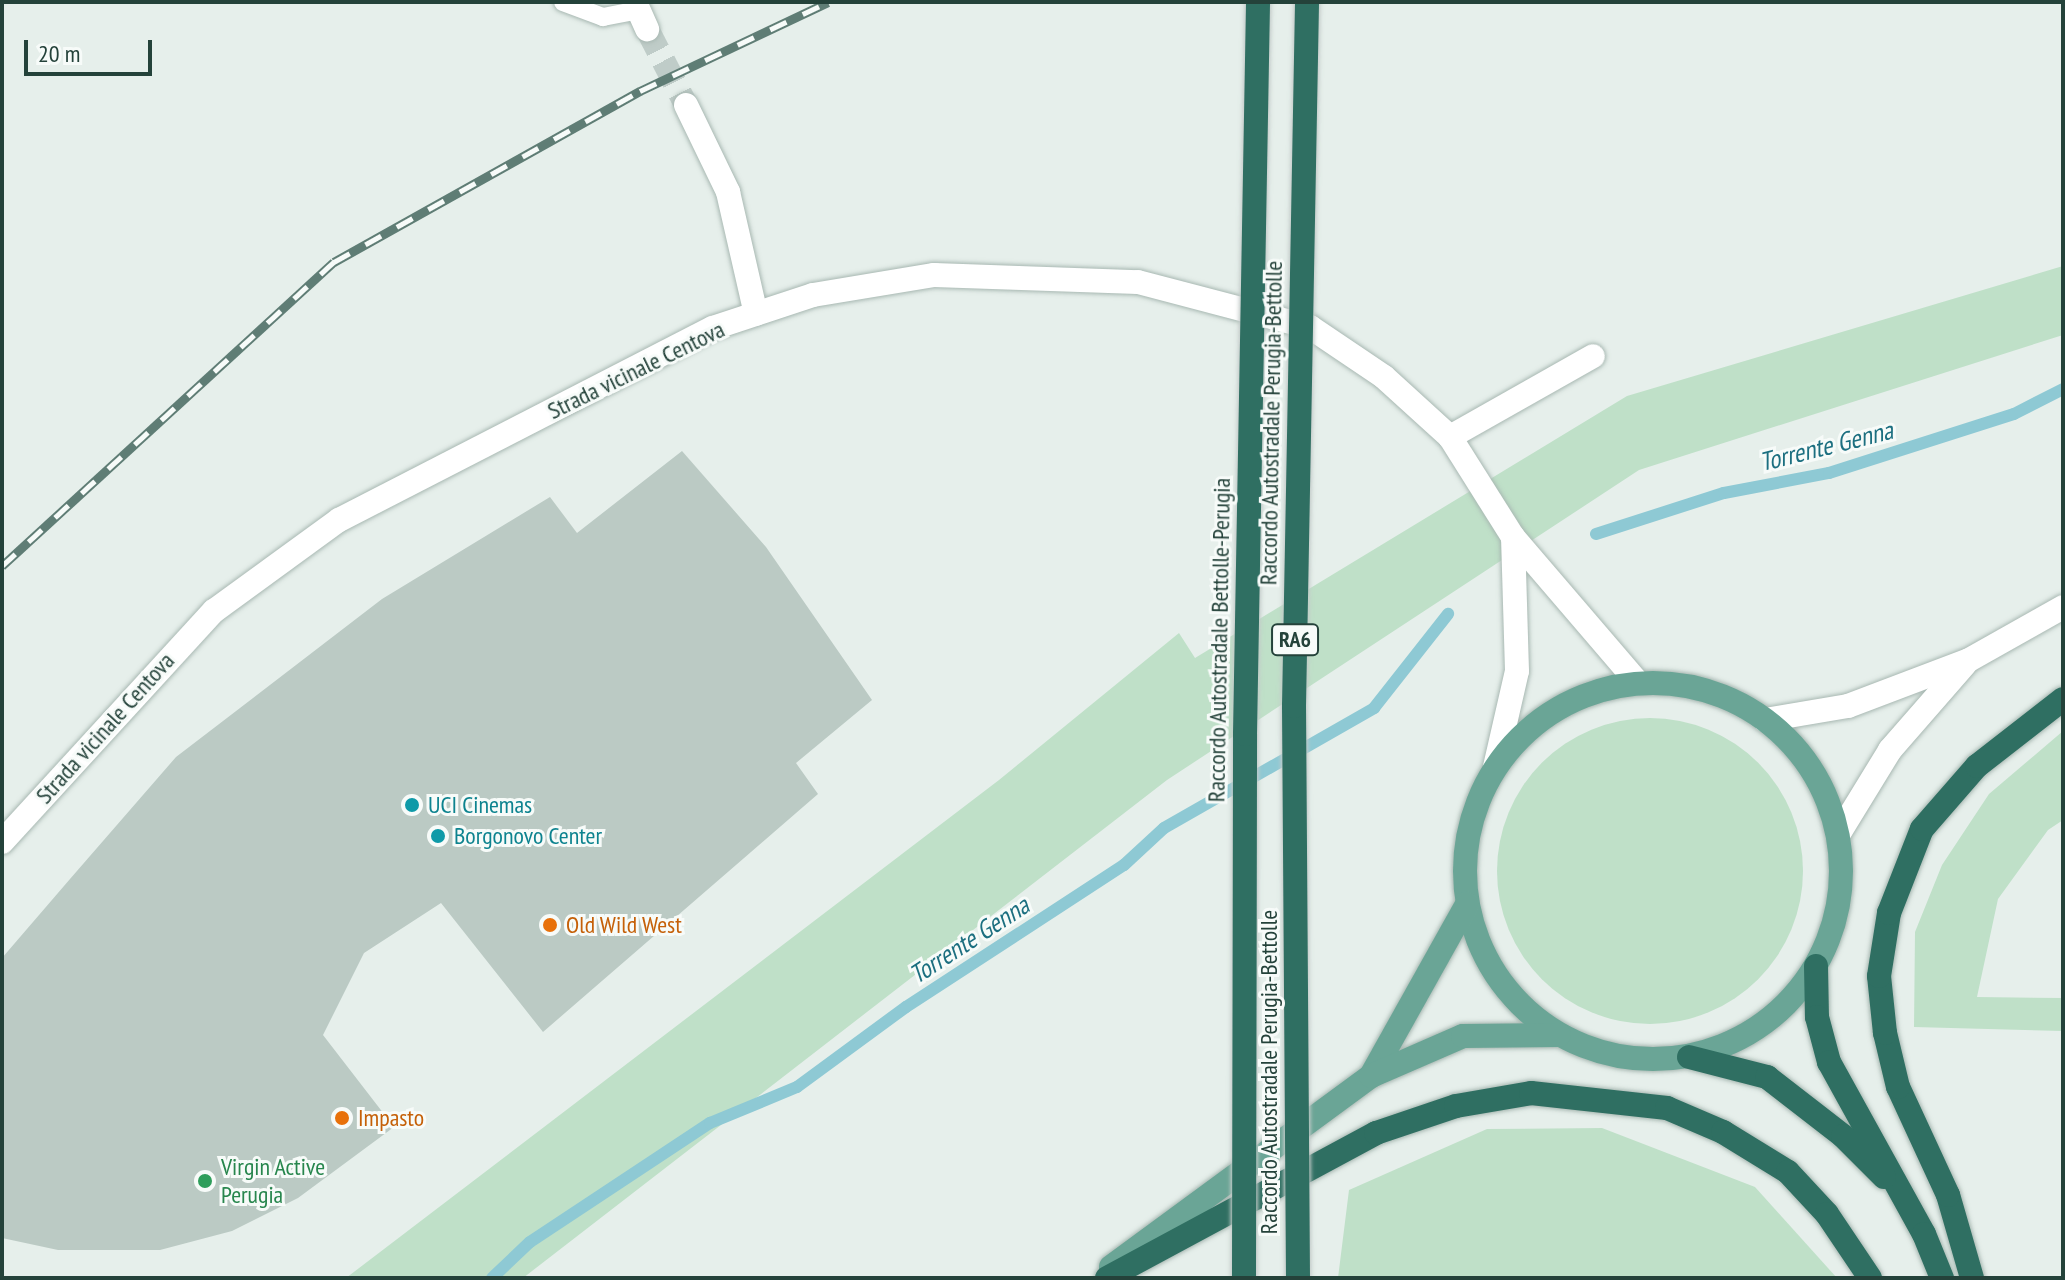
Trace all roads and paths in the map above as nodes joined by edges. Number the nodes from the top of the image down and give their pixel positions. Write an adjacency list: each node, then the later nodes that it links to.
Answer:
1 (563, 2): 4 (lane)
2 (1258, 2): 26 (highway, Raccordo Autostradale Bettolle-Perugia / RA6, bridge)
3 (1307, 2): 27 (highway, Raccordo Autostradale Perugia-Bettolle / RA6, bridge)
4 (640, 14)
5 (686, 105): 6 (street)
6 (756, 314): 8 (street, Strada vicinale Centova); 17 (street, Strada vicinale Centova)
7 (1593, 356): 8 (street)
8 (1450, 437): 9 (street, Strada vicinale Centova)
9 (1513, 537): 12 (street, Strada vicinale Centova); 15 (street)
10 (2063, 607): 11 (street)
11 (1969, 660): 14 (street); 16 (street)
12 (1638, 683): 14 (main road); 15 (main road)
13 (2063, 699): 30 (highway)
14 (1765, 720): 16 (main road)
15 (1495, 767): 18 (main road)
16 (1838, 835): 19 (main road)
17 (2, 842)
18 (1467, 904): 20 (main road); 22 (main road)
19 (1816, 966): 21 (main road); 23 (highway)
20 (1559, 1035): 21 (main road); 22 (main road)
21 (1689, 1057): 23 (highway)
22 (1371, 1076): 24 (main road)
23 (1900, 1193): 29 (highway)
24 (1097, 1278)
25 (1107, 1278): 28 (highway)
26 (1244, 1278)
27 (1298, 1278)
28 (1870, 1278)
29 (1942, 1278)
30 (1972, 1278)

